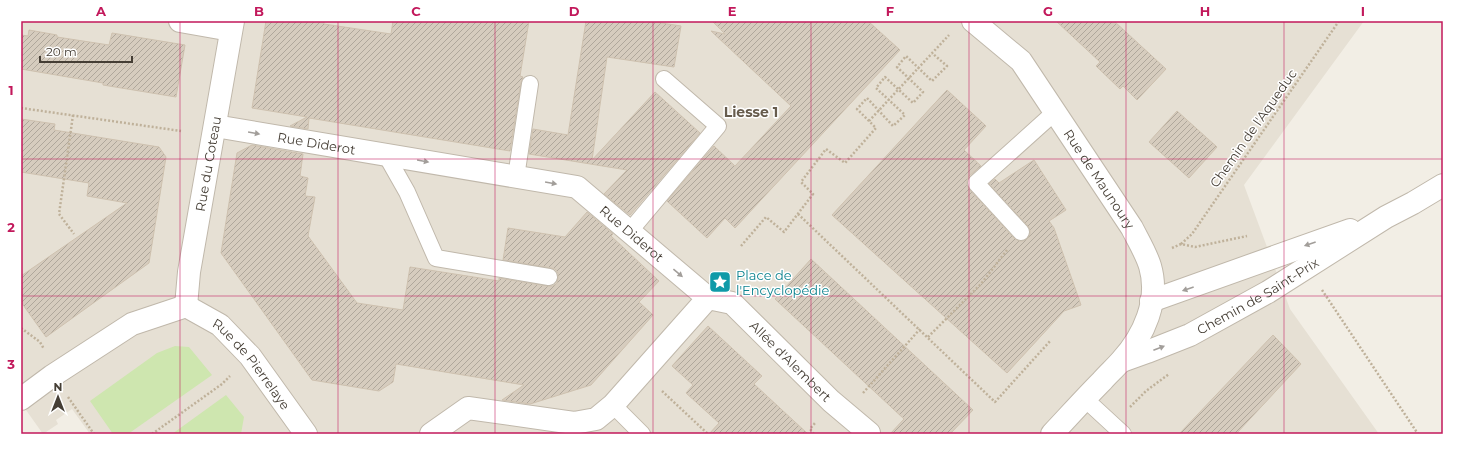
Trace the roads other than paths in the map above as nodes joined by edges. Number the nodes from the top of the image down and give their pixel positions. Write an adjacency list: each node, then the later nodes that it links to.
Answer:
1 (180, 21): 3 (street)
2 (973, 21): 6 (street, Rue de Maunoury)
3 (232, 26): 7 (street, Rue du Coteau)
4 (664, 79): 12 (lane)
5 (530, 84): 9 (lane)
6 (1054, 112): 13 (lane); 16 (street, Rue de Maunoury)
7 (215, 126): 8 (street, Rue Diderot, one-way to 8); 17 (street, Rue du Coteau)
8 (386, 155): 9 (street, Rue Diderot, one-way to 9); 14 (lane)
9 (516, 177): 12 (street, Rue Diderot, one-way to 12)
10 (1443, 185): 11 (street, Chemin de Saint-Prix)
11 (1386, 217): 16 (street, Chemin de Saint-Prix, one-way to 16); 18 (street, Chemin de Saint-Prix, one-way to 11)
12 (630, 232): 15 (street, Rue Diderot, one-way to 15)
13 (1021, 232)
14 (549, 277)
15 (708, 298): 21 (street); 22 (street, Allée d'Alembert)
16 (1152, 302): 18 (street, Rue de Maunoury)
17 (186, 306): 19 (street); 23 (street, Rue de Pierrelaye)
18 (1122, 360): 20 (street, Rue de Maunoury)
19 (21, 399)
20 (1085, 399): 26 (street, Rue de Maunoury); 27 (lane)
21 (613, 405): 24 (street); 25 (lane)
22 (869, 433)
23 (306, 434)
24 (431, 434)
25 (642, 434)
26 (1052, 434)
27 (1123, 434)

